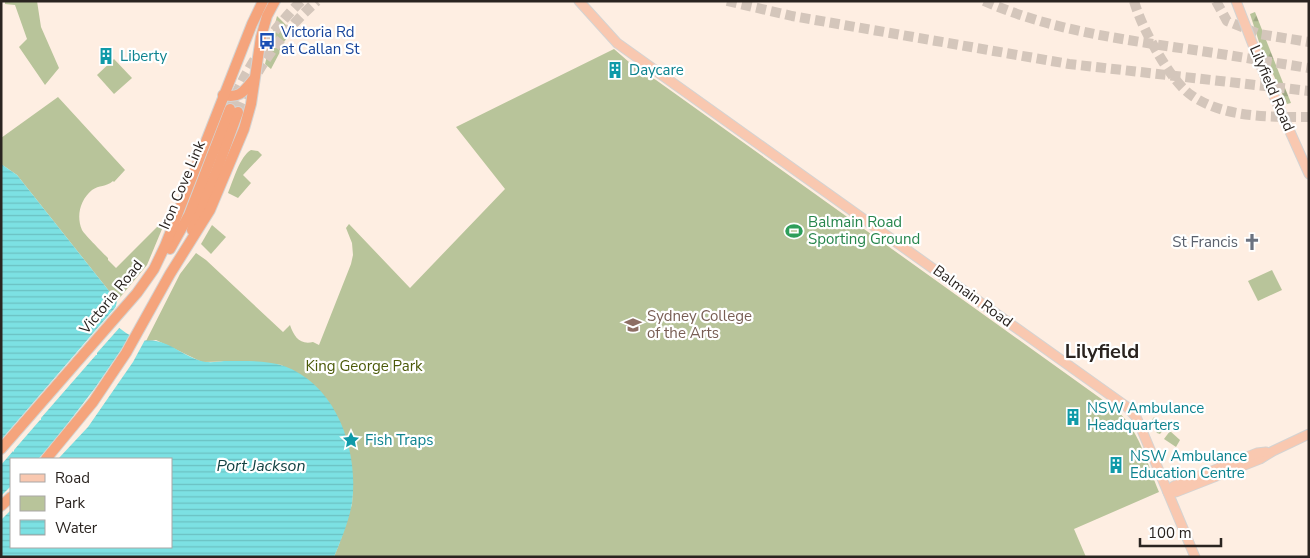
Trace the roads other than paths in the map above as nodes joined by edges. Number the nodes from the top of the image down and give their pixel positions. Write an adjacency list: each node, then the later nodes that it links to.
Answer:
1 (264, 1): 6 (highway, Victoria Road)
2 (275, 1): 5 (highway)
3 (579, 1): 13 (main road, Balmain Road)
4 (1236, 1): 7 (main road, Lilyfield Road)
5 (254, 79): 6 (highway); 9 (highway)
6 (223, 95): 8 (highway, Victoria Road)
7 (1309, 174)
8 (153, 269): 9 (highway, Iron Cove Link); 11 (highway, Victoria Road)
9 (169, 276): 12 (highway)
10 (1309, 434): 13 (main road)
11 (1, 449)
12 (47, 458)
13 (1168, 492): 14 (main road, Balmain Road)
14 (1195, 557)

